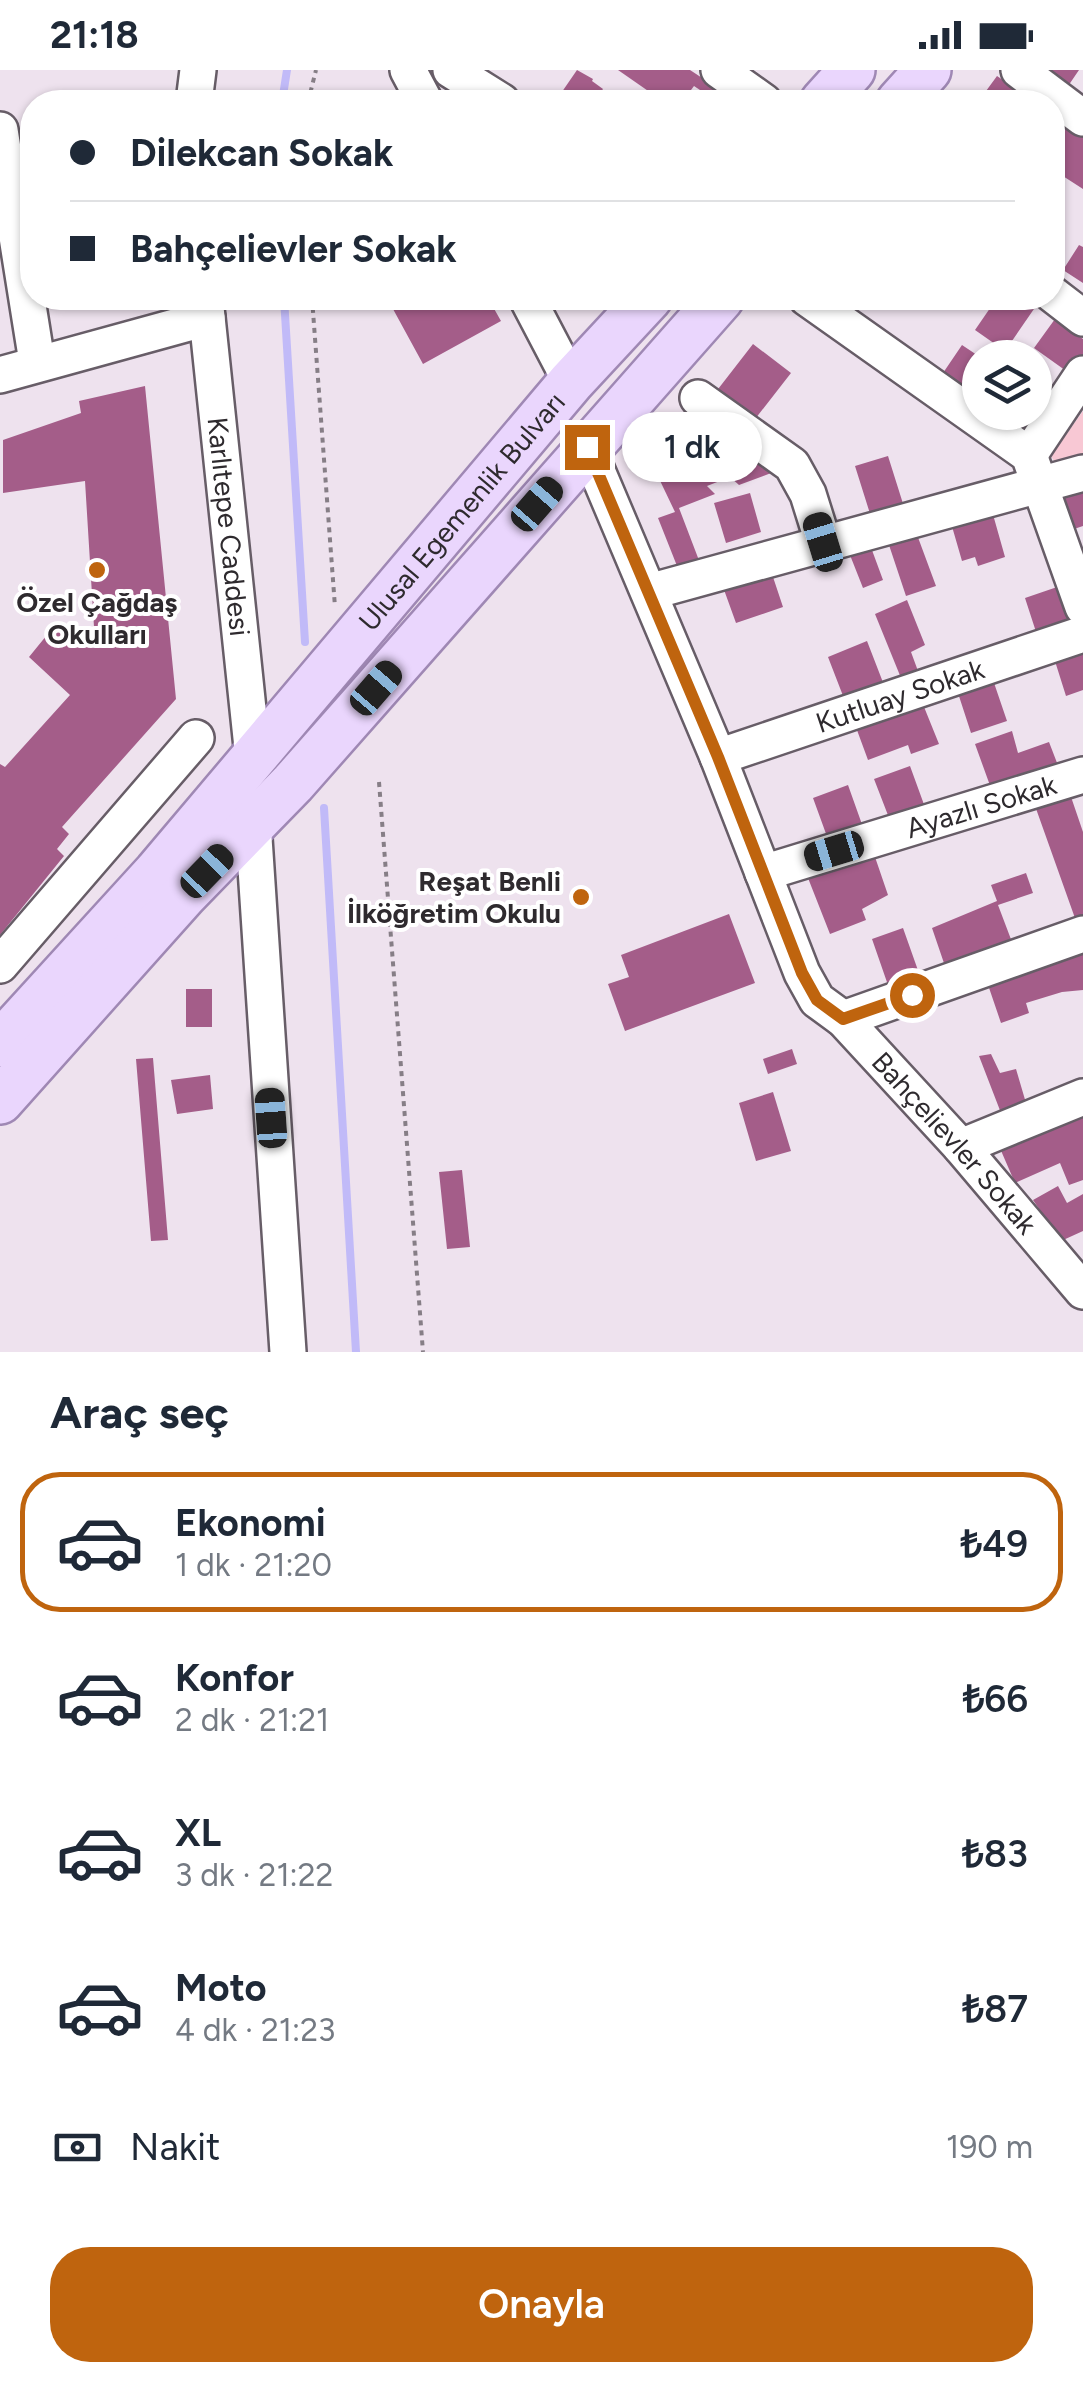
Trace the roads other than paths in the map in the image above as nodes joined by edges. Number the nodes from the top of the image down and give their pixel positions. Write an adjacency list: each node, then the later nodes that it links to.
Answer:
1 (451, 70): 6 (street)
2 (719, 70): 7 (street)
3 (852, 70): 8 (main road)
4 (928, 70): 9 (main road)
5 (1019, 70): 10 (street)
6 (483, 90)
7 (747, 90)
8 (834, 90)
9 (910, 90)
10 (1046, 90)
11 (0, 130): 12 (street)
12 (20, 255)
13 (29, 310): 20 (street)
14 (200, 310): 20 (street)
15 (206, 310): 33 (street, Karlıtepe Caddesi)
16 (533, 310): 23 (street)
17 (637, 310): 23 (main road, Ulusal Egemenlik Bulvarı)
18 (711, 310): 25 (main road, Ulusal Egemenlik Bulvarı)
19 (823, 310): 26 (street)
20 (37, 362): 22 (street)
21 (1083, 374): 26 (street)
22 (0, 375)
23 (571, 382): 25 (main road); 33 (main road, Ulusal Egemenlik Bulvarı)
24 (698, 398): 28 (street)
25 (587, 447): 29 (street, Bahçelievler Sokak); 36 (main road, Ulusal Egemenlik Bulvarı)
26 (1034, 470): 27 (street); 28 (street); 30 (street)
27 (1083, 473)
28 (823, 542): 29 (street)
29 (649, 592): 34 (street, Bahçelievler Sokak)
30 (1083, 607)
31 (1083, 634): 34 (street, Kutluay Sokak)
32 (196, 738): 39 (street)
33 (253, 757): 41 (main road, Ulusal Egemenlik Bulvarı)
34 (718, 757): 37 (street, Bahçelievler Sokak)
35 (1083, 775): 37 (street, Ayazlı Sokak)
36 (253, 823): 43 (main road, Ulusal Egemenlik Bulvarı); 47 (street)
37 (763, 873): 40 (street, Bahçelievler Sokak)
38 (1083, 934): 40 (street)
39 (0, 965)
40 (843, 1019): 44 (street, Bahçelievler Sokak)
41 (0, 1044)
42 (1083, 1097): 44 (street)
43 (0, 1101)
44 (961, 1146): 45 (street, Bahçelievler Sokak)
45 (1068, 1250): 46 (street, Bahçelievler Sokak)
46 (1083, 1291)
47 (288, 1352)

